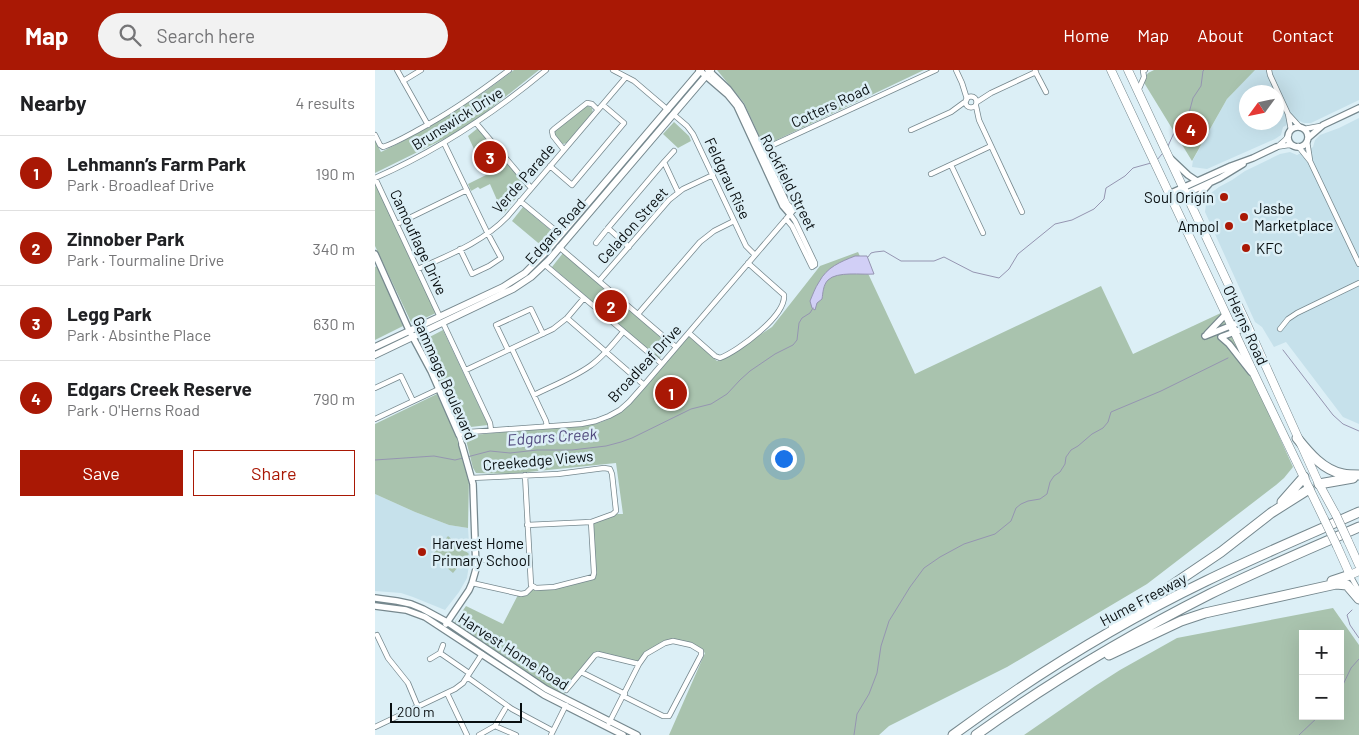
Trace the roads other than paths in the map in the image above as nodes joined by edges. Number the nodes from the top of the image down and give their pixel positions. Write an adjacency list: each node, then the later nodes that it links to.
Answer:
1 (397, 70): 15 (street)
2 (421, 70): 15 (street)
3 (509, 70): 25 (street)
4 (547, 70): 24 (street, Brunswick Drive)
5 (613, 70): 14 (street, Feldgrau Rise)
6 (936, 70): 38 (street, Cotters Road)
7 (956, 70): 18 (street)
8 (1111, 70): 54 (main road, O'Herns Road)
9 (1128, 70): 16 (main road, O'Herns Road)
10 (1143, 70): 16 (street)
11 (1269, 70): 23 (street)
12 (705, 71): 22 (main road, Edgars Road); 38 (street, Rockfield Street)
13 (1036, 71): 17 (street); 18 (street)
14 (626, 77): 19 (street, Verde Parade); 22 (street, Feldgrau Rise)
15 (403, 81): 25 (street)
16 (1138, 90): 39 (main road, O'Herns Road)
17 (1046, 92)
18 (971, 102): 28 (street); 33 (street)
19 (603, 105): 21 (street, Verde Parade); 44 (street)
20 (1359, 108): 26 (street)
21 (598, 110): 36 (street, Verde Parade); 36 (street)
22 (670, 112): 46 (street, Feldgrau Rise); 64 (main road, Edgars Road)
23 (1288, 114): 27 (street); 29 (street)
24 (476, 123): 32 (street, Brunswick Drive); 50 (street)
25 (428, 125): 30 (street)
26 (1323, 125): 27 (street); 31 (street)
27 (1302, 128): 29 (street); 31 (street)
28 (911, 130)
29 (1290, 132): 34 (street); 35 (street)
30 (375, 135)
31 (1307, 140): 34 (street); 41 (street)
32 (445, 143): 47 (street, Brunswick Drive); 51 (street)
33 (991, 146): 43 (street); 57 (street)
34 (1296, 146): 35 (street); 41 (street)
35 (1276, 148): 40 (street)
36 (564, 150): 44 (street, Verde Parade)
37 (674, 151): 42 (street)
38 (761, 151): 58 (street, Rockfield Street)
39 (1169, 156): 49 (street); 52 (main road, O'Herns Road)
40 (1253, 158): 48 (street); 49 (street)
41 (1311, 161): 75 (street)
42 (664, 162): 53 (street); 61 (street)
43 (951, 164): 45 (street); 62 (street)
44 (550, 166): 50 (street, Verde Parade)
45 (931, 174)
46 (713, 175): 53 (street, Celadon Street); 59 (street, Feldgrau Rise)
47 (375, 178): 60 (street, Camouflage Drive)
48 (1212, 181): 52 (street); 56 (street)
49 (1197, 182): 52 (street)
50 (531, 188): 55 (street, Verde Parade)
51 (467, 190): 60 (street); 63 (street)
52 (1185, 190): 54 (street); 56 (main road, O'Herns Road)
53 (678, 192): 68 (street, Celadon Street)
54 (1171, 197): 81 (main road, O'Herns Road)
55 (520, 201): 63 (street, Verde Parade); 64 (street)
56 (1191, 204): 84 (main road, O'Herns Road)
57 (1022, 212)
58 (791, 213): 67 (street, Rockfield Street); 71 (street, Broadleaf Drive)
59 (734, 221): 71 (street, Feldgrau Rise); 80 (street)
60 (397, 224): 76 (street, Camouflage Drive)
61 (608, 228): 65 (street); 68 (street)
62 (983, 233)
63 (487, 234): 69 (street, Verde Parade); 69 (street)
64 (563, 237): 66 (main road, Edgars Road)
65 (596, 243)
66 (557, 245): 73 (main road, Edgars Road); 77 (street); 83 (main road, Edgars Road)
67 (805, 246)
68 (629, 247): 77 (street, Celadon Street)
69 (460, 249): 76 (street, Verde Parade)
70 (375, 254): 72 (street, Gammage Boulevard)
71 (755, 255): 74 (street, Broadleaf Drive)
72 (377, 262): 87 (street, Gammage Boulevard)
73 (544, 264): 79 (street); 83 (main road, Edgars Road)
74 (748, 264): 89 (street, Broadleaf Drive); 89 (street)
75 (1359, 264)
76 (418, 269): 83 (street, Camouflage Drive)
77 (599, 281): 80 (street)
78 (1359, 283): 86 (street)
79 (584, 298): 82 (street); 88 (street)
80 (638, 314): 93 (street)
81 (1226, 314): 85 (main road, O'Herns Road); 85 (street)
82 (567, 318): 90 (street); 95 (street)
83 (442, 320): 87 (main road, Edgars Road); 91 (main road, Edgars Road); 98 (street, Camouflage Drive)
84 (1247, 324): 85 (street); 109 (main road, O'Herns Road)
85 (1233, 329): 99 (main road, O'Herns Road); 99 (street)
86 (1280, 329)
87 (409, 330): 91 (street, Gammage Boulevard); 92 (main road, Edgars Road)
88 (623, 332): 95 (street); 97 (street)
89 (689, 333): 93 (street, Broadleaf Drive)
90 (543, 334): 94 (street); 94 (street)
91 (413, 337): 96 (main road, Edgars Road); 102 (street, Gammage Boulevard)
92 (375, 347)
93 (676, 347): 97 (street, Broadleaf Drive)
94 (510, 349): 98 (street); 103 (street)
95 (605, 352): 100 (street); 103 (street)
96 (375, 355)
97 (662, 364): 100 (street, Broadleaf Drive)
98 (466, 370): 107 (street, Camouflage Drive)
99 (1257, 380): 113 (main road, O'Herns Road)
100 (644, 385): 106 (street, Broadleaf Drive)
101 (375, 388): 104 (street)
102 (439, 389): 104 (street); 108 (street, Gammage Boulevard)
103 (533, 395): 106 (street)
104 (413, 401): 105 (street)
105 (375, 419)
106 (547, 426): 107 (street, Broadleaf Drive)
107 (491, 430): 108 (street, Broadleaf Drive)
108 (459, 435): 110 (street, Gammage Boulevard)
109 (1297, 438): 112 (highway); 115 (main road, O'Herns Road)
110 (462, 445): 114 (street, Gammage Boulevard)
111 (525, 475): 114 (street, Creekedge Views); 119 (street, Creekedge Views); 120 (street)
112 (1359, 476): 115 (highway)
113 (1304, 477): 116 (main road, O'Herns Road); 118 (highway)
114 (471, 478): 122 (street, Gammage Boulevard)
115 (1319, 484): 116 (main road); 124 (main road, O'Herns Road, bridge)
116 (1309, 488): 118 (highway); 125 (main road, O'Herns Road, bridge)
117 (1359, 512): 140 (highway, Hume Freeway)
118 (1271, 513): 140 (highway)
119 (591, 522): 120 (street); 127 (street)
120 (527, 525): 123 (street)
121 (1359, 527): 143 (highway, Hume Freeway)
122 (476, 559): 123 (street); 126 (street, Gammage Boulevard)
123 (529, 563): 127 (street)
124 (1359, 565)
125 (1355, 573): 128 (highway); 129 (street, O'Herns Road)
126 (472, 584): 127 (street); 133 (street, Gammage Boulevard)
127 (532, 587)
128 (1310, 589): 131 (highway); 143 (highway)
129 (1359, 591)
130 (375, 598): 133 (street, Harvest Home Road)
131 (1359, 599)
132 (375, 606): 133 (street, Harvest Home Road)
133 (445, 625): 137 (street, Harvest Home Road); 147 (street, Harvest Home Road)
134 (377, 635): 148 (street)
135 (443, 646): 136 (street)
136 (440, 653): 138 (street); 142 (street)
137 (482, 654): 142 (street); 147 (street, Harvest Home Road)
138 (430, 659)
139 (639, 664): 141 (street); 146 (street); 146 (street)
140 (1055, 664): 159 (highway, Hume Freeway)
141 (581, 672): 144 (street); 146 (street)
142 (468, 675): 145 (street); 153 (street)
143 (1063, 677): 160 (highway, Hume Freeway)
144 (566, 690)
145 (447, 693): 148 (street); 154 (street)
146 (624, 695): 150 (street)
147 (567, 703): 150 (street, Harvest Home Road); 153 (street)
148 (419, 707): 152 (street)
149 (505, 709): 151 (street)
150 (608, 724): 157 (street, Harvest Home Road); 158 (street, Harvest Home Road)
151 (495, 726): 155 (street); 156 (street)
152 (375, 727)
153 (552, 733)
154 (467, 735)
155 (479, 735)
156 (516, 735)
157 (623, 735)
158 (637, 735)
159 (953, 735)
160 (976, 735)

